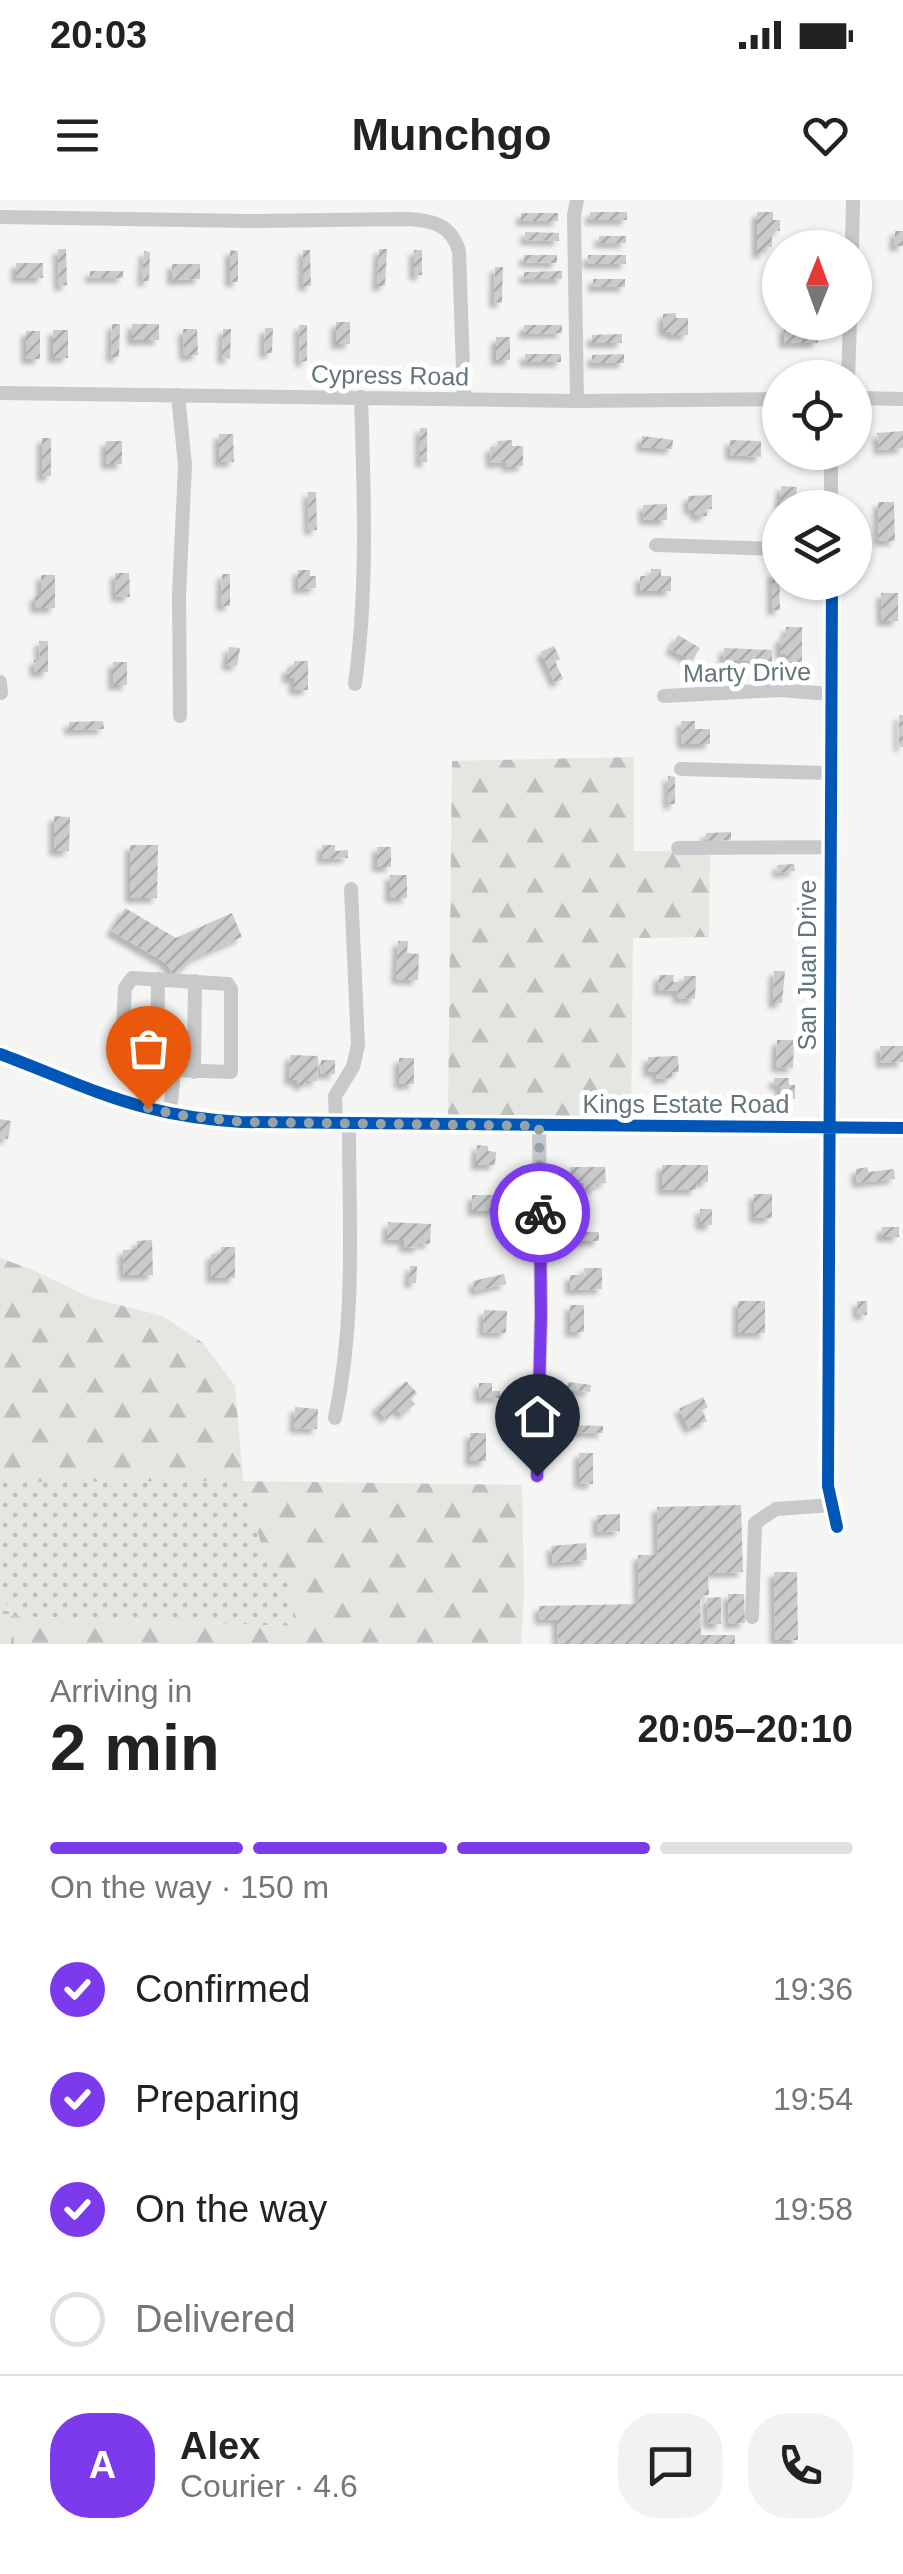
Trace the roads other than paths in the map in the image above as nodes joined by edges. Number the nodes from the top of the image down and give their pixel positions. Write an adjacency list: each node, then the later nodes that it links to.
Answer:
1 (853, 200): 4 (street)
2 (573, 205): 12 (street)
3 (0, 217): 11 (street)
4 (852, 230)
5 (0, 394): 6 (street, Cypress Road)
6 (178, 394): 7 (street, Cypress Road); 21 (street)
7 (360, 397): 11 (street, Cypress Road); 17 (street)
8 (872, 398): 10 (street)
9 (762, 399): 12 (street, Cypress Road)
10 (903, 399)
11 (464, 400): 12 (street, Cypress Road)
12 (577, 400)
13 (656, 544): 14 (street)
14 (762, 547)
15 (832, 600): 19 (street, San Juan Drive)
16 (0, 682): 18 (street)
17 (355, 684)
18 (1, 693)
19 (831, 694): 20 (street, Marty Drive); 23 (street, San Juan Drive)
20 (664, 696)
21 (180, 716)
22 (681, 769): 23 (street)
23 (831, 774): 24 (street, San Juan Drive)
24 (830, 846): 25 (street); 36 (street, San Juan Drive)
25 (678, 848)
26 (352, 890): 34 (street)
27 (158, 979): 28 (street); 30 (street); 30 (street)
28 (195, 981): 32 (street); 32 (street)
29 (0, 1054): 33 (street, Kings Estate Road)
30 (157, 1066): 31 (street)
31 (174, 1070): 32 (street); 33 (street)
32 (194, 1072)
33 (170, 1113): 34 (street, Kings Estate Road)
34 (343, 1124): 35 (street, Kings Estate Road); 38 (street)
35 (539, 1126): 36 (street, Kings Estate Road); 39 (street)
36 (830, 1128): 37 (street, Kings Estate Road); 40 (street, San Juan Drive)
37 (903, 1128)
38 (335, 1418)
39 (537, 1476)
40 (832, 1506): 41 (street, San Juan Drive); 42 (street)
41 (838, 1526)
42 (752, 1617)

